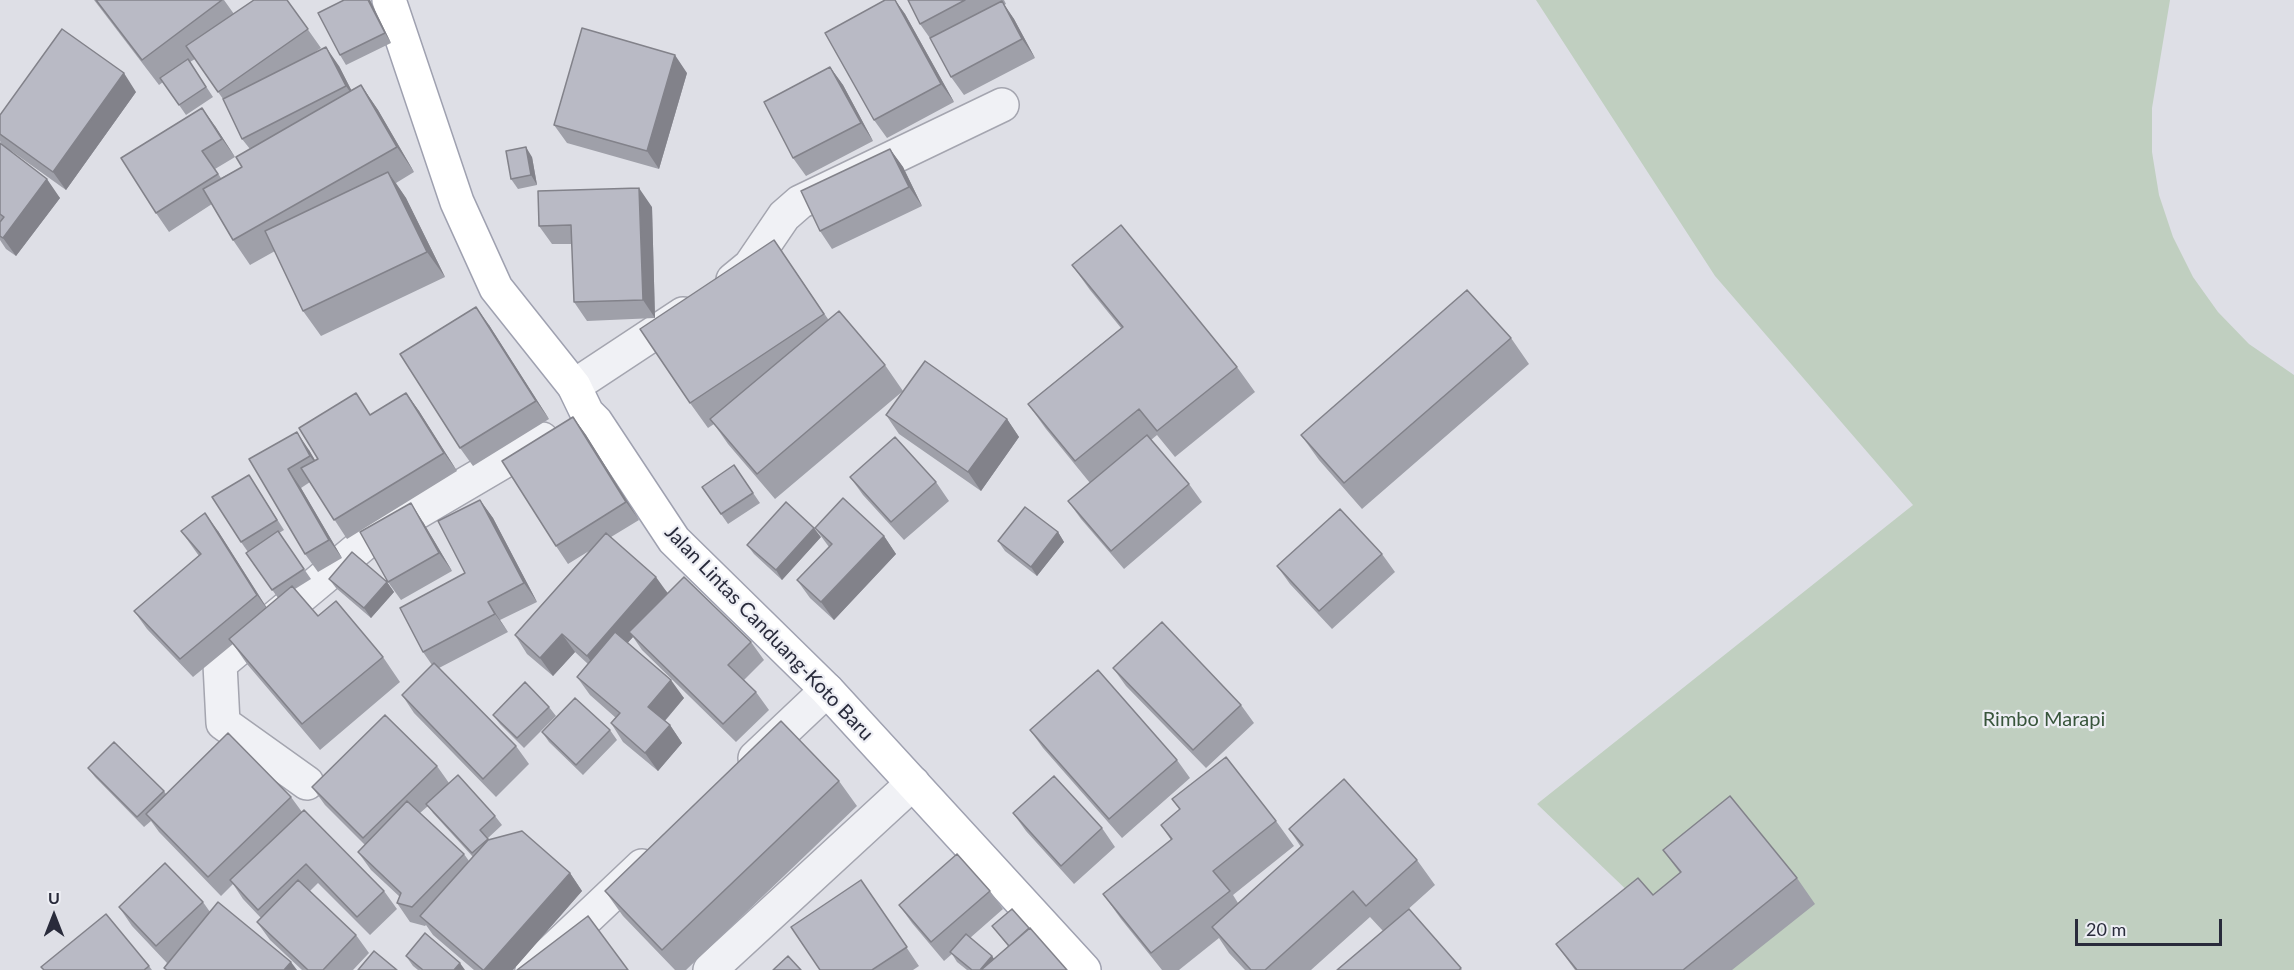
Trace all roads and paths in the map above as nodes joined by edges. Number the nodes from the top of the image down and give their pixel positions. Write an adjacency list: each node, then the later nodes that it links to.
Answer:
1 (389, 0): 3 (main road, Jalan Lintas Canduang-Koto Baru)
2 (1002, 105): 3 (street)
3 (581, 399): 4 (main road, Jalan Lintas Canduang-Koto Baru); 6 (street)
4 (827, 690): 5 (street); 7 (main road, Jalan Lintas Canduang-Koto Baru)
5 (731, 781)
6 (307, 783)
7 (913, 783): 10 (street); 11 (main road, Jalan Lintas Canduang-Koto Baru)
8 (662, 847): 9 (street)
9 (532, 970)
10 (710, 970)
11 (1084, 970)

